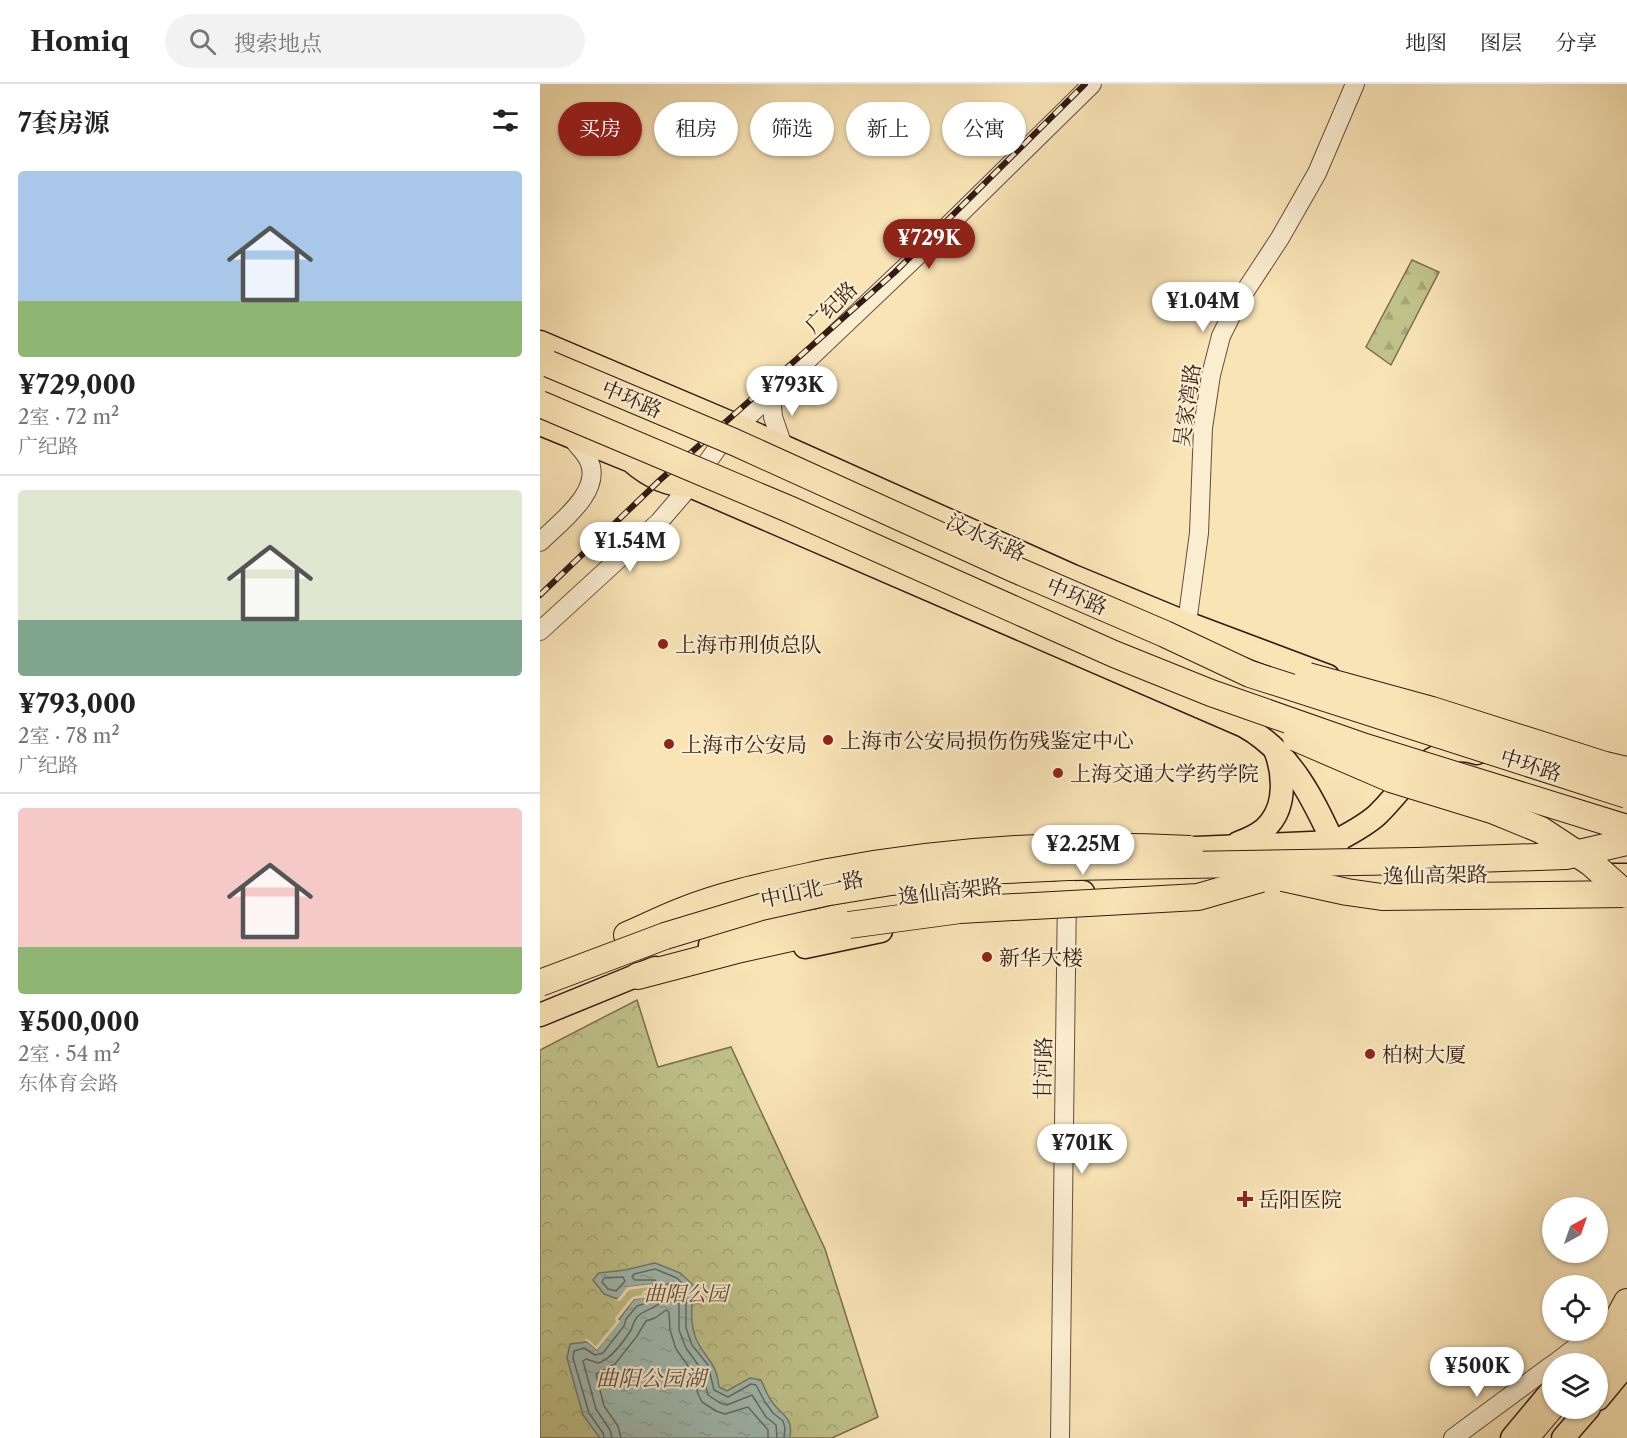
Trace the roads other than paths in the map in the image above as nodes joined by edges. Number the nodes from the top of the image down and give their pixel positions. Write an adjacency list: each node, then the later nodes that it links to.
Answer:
1 (1092, 84): 7 (street, 广纪路)
2 (1355, 84): 18 (street, 吴家湾路)
3 (540, 342): 10 (main road, 汶水东路)
4 (540, 360): 18 (highway, 中环路, bridge)
5 (540, 372): 13 (main road, 汶水东路)
6 (540, 392): 13 (main road, 汶水东路)
7 (771, 395): 10 (street, 广纪路); 12 (street)
8 (540, 404): 20 (highway, 中环路, bridge)
9 (540, 424): 11 (main road, 汶水东路)
10 (738, 426): 12 (main road, 汶水东路); 13 (street, 广纪路)
11 (571, 437): 14 (main road, 汶水东路); 15 (street)
12 (783, 446): 18 (main road, 汶水东路)
13 (712, 454): 14 (street, 广纪路); 16 (main road, 汶水东路); 21 (main road, 汶水东路)
14 (690, 486): 17 (main road, 汶水东路); 19 (street)
15 (540, 542)
16 (924, 558): 17 (main road); 22 (main road, 汶水东路)
17 (955, 602): 22 (main road, 汶水东路)
18 (1176, 628): 21 (main road, 汶水东路); 26 (highway, bridge); 28 (highway, 中环路, bridge)
19 (540, 631)
20 (1114, 654): 31 (highway, 中环路, bridge); 47 (highway, bridge)
21 (1471, 732): 24 (main road, 汶水东路)
22 (1272, 744): 32 (main road, 汶水东路); 34 (main road)
23 (1455, 749): 24 (main road); 25 (main road); 30 (main road)
24 (1551, 757): 27 (main road, 汶水东路)
25 (1511, 764): 29 (main road); 30 (main road)
26 (1627, 770)
27 (1627, 781)
28 (1627, 795)
29 (1627, 800)
30 (1376, 816): 32 (main road)
31 (1627, 828)
32 (1334, 842): 34 (main road); 38 (main road); 45 (main road, 汶水东路)
33 (1627, 842): 38 (highway, 逸仙高架路, bridge)
34 (1227, 847): 35 (main road)
35 (1062, 848): 48 (street, 甘河路); 49 (main road, 中山北一路)
36 (1592, 851): 37 (main road); 38 (main road); 39 (main road)
37 (1627, 851)
38 (1370, 859): 45 (main road); 49 (highway, bridge); 52 (highway, 逸仙高架路, bridge)
39 (1627, 860): 44 (highway, 逸仙高架路, bridge)
40 (1627, 868): 41 (main road)
41 (1600, 875): 42 (main road); 43 (main road)
42 (1627, 875)
43 (1571, 878): 46 (main road); 47 (main road)
44 (1272, 879): 47 (highway, bridge); 50 (highway, bridge); 53 (highway, 逸仙高架路, bridge)
45 (1347, 880): 46 (main road); 48 (main road)
46 (1526, 881): 47 (main road)
47 (1627, 895)
48 (1067, 901): 50 (main road); 70 (street, 甘河路)
49 (622, 938): 51 (main road, 中山北一路)
50 (638, 976): 54 (main road)
51 (540, 977)
52 (540, 983)
53 (540, 1002)
54 (540, 1015)
55 (1627, 1297): 57 (main road)
56 (1627, 1302): 63 (highway)
57 (1608, 1320)
58 (1583, 1341): 61 (street)
59 (1592, 1341): 62 (main road)
60 (1627, 1343): 64 (highway)
61 (1567, 1353)
62 (1583, 1353)
63 (1608, 1353)
64 (1608, 1365)
65 (1542, 1372): 71 (street)
66 (1542, 1402): 72 (main road)
67 (1542, 1418): 73 (highway)
68 (1562, 1419): 74 (highway)
69 (1579, 1419): 75 (main road)
70 (1060, 1438)
71 (1453, 1438)
72 (1512, 1438)
73 (1525, 1438)
74 (1546, 1438)
75 (1563, 1438)

